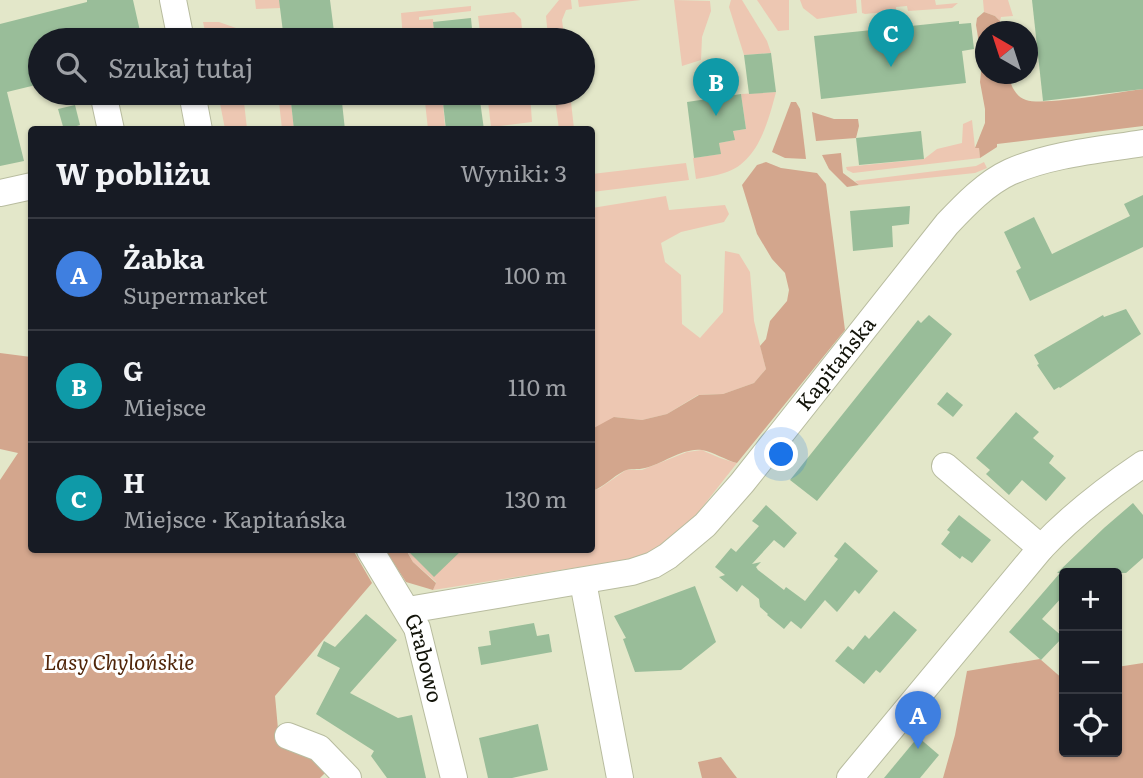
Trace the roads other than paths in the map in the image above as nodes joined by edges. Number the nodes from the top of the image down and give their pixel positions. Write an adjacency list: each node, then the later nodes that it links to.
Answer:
1 (173, 0): 2 (street)
2 (179, 28)
3 (106, 105): 5 (street)
4 (195, 105): 6 (street)
5 (110, 126)
6 (199, 126)
7 (1143, 143): 14 (street, Kapitańska)
8 (28, 187): 9 (street)
9 (0, 193)
10 (1143, 464): 12 (street)
11 (945, 466): 12 (street)
12 (1041, 548): 20 (street)
13 (372, 553): 15 (street, Grabowo)
14 (583, 582): 15 (street, Kapitańska); 19 (street)
15 (408, 610): 18 (street, Grabowo)
16 (288, 736): 17 (street)
17 (348, 778)
18 (454, 778)
19 (620, 778)
20 (850, 778)

